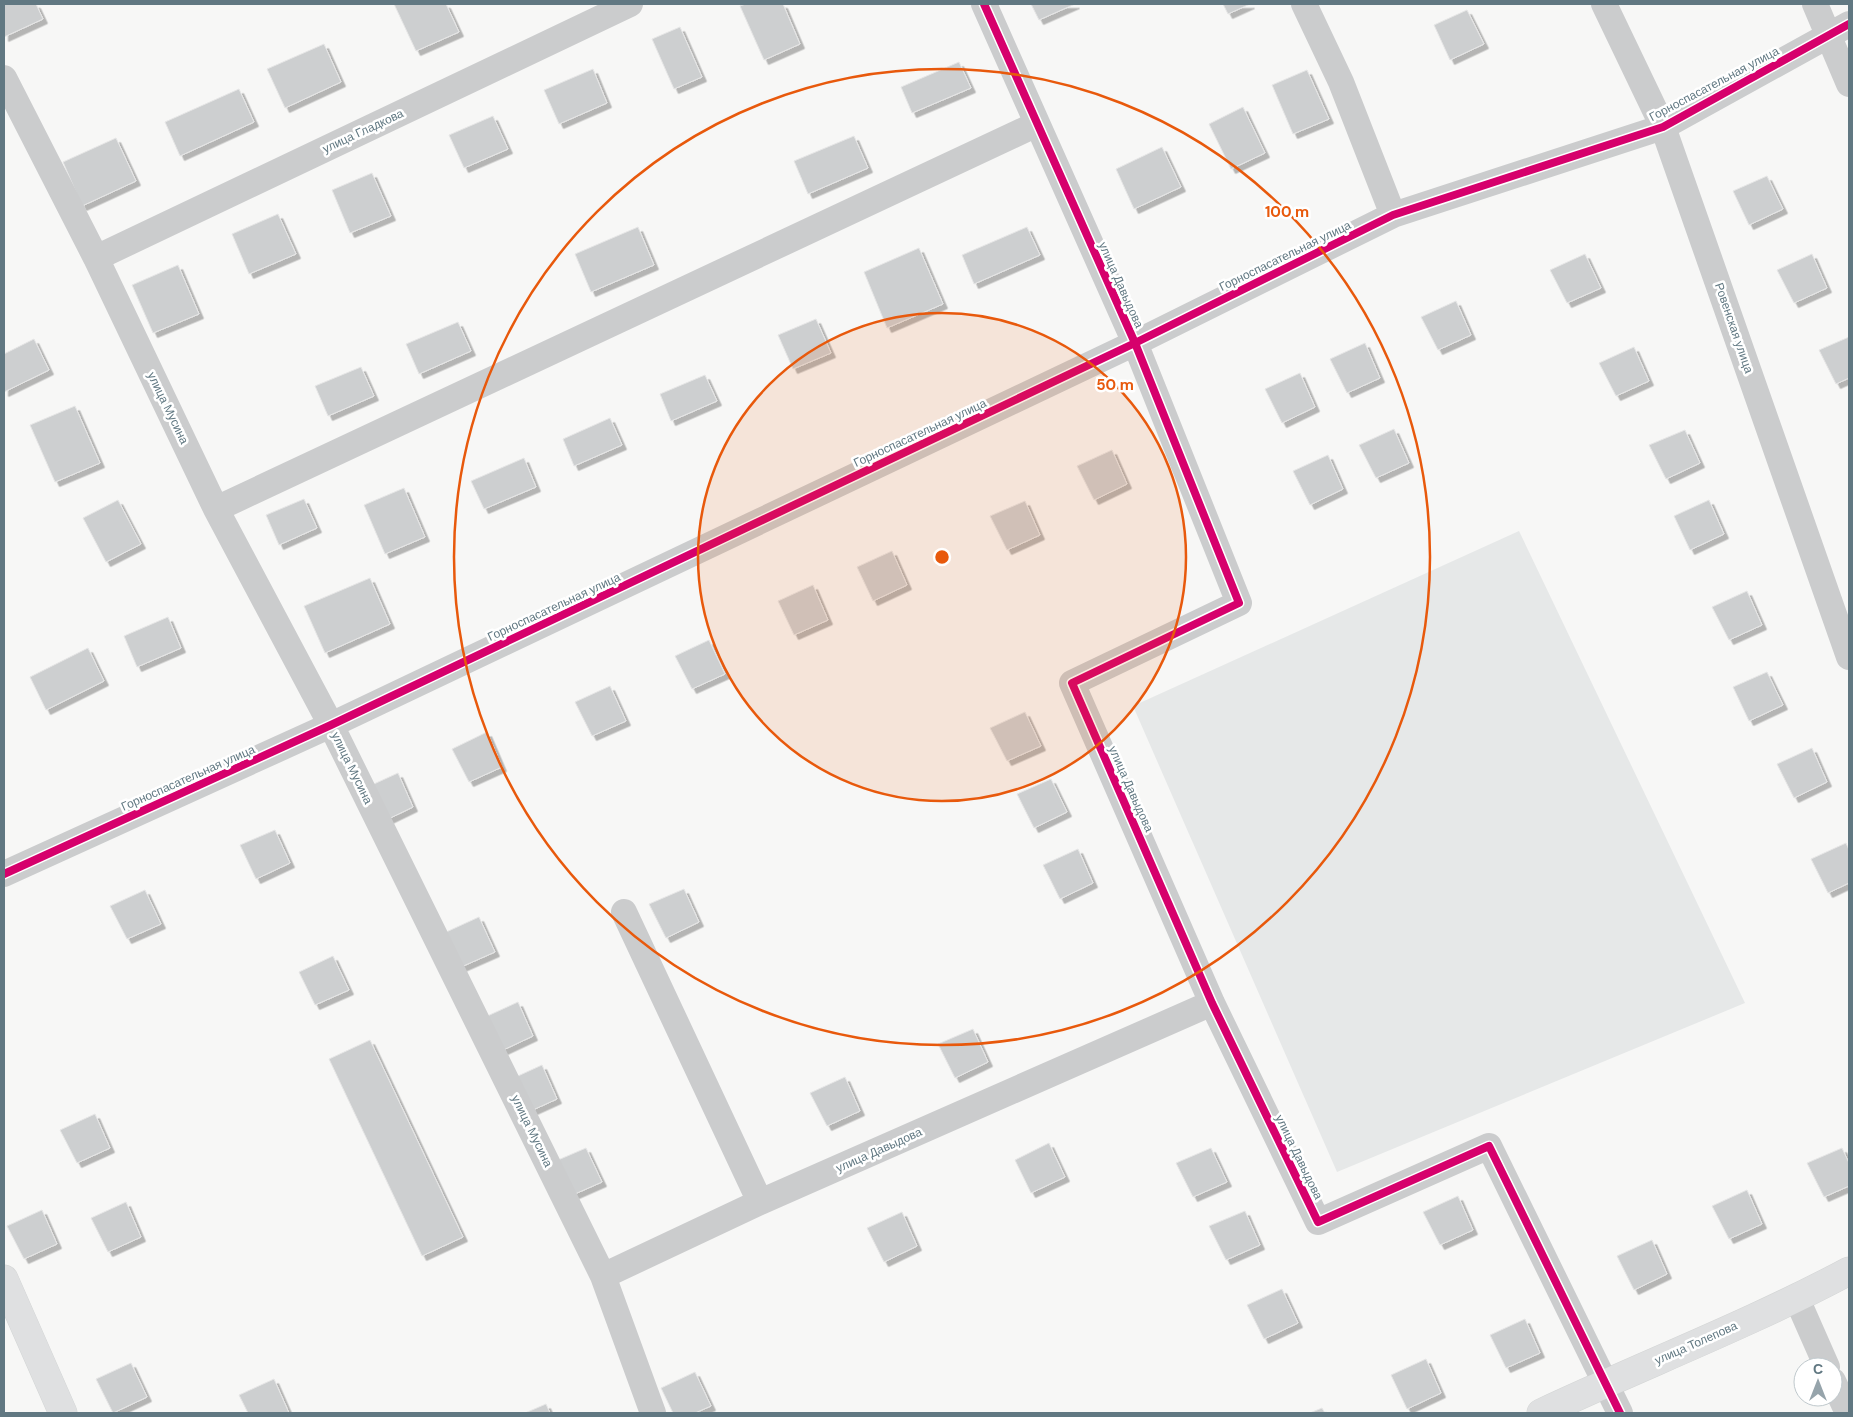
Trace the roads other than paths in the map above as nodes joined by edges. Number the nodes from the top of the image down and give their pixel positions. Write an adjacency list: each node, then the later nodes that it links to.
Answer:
1 (630, 4): 12 (street, улица Гладкова)
2 (984, 4): 9 (street, улица Давыдова)
3 (1304, 4): 11 (street)
4 (1604, 4): 10 (street, Ровенская улица)
5 (1815, 4): 6 (street)
6 (1838, 30): 8 (street); 10 (street, Горноспасательная улица)
7 (4, 78): 12 (street, улица Мусина)
8 (1849, 84)
9 (1037, 124): 13 (street, улица Давыдова); 14 (street)
10 (1663, 127): 11 (street, Горноспасательная улица); 15 (street, Ровенская улица)
11 (1393, 215): 13 (street, Горноспасательная улица)
12 (96, 258): 14 (street, улица Мусина)
13 (1135, 343): 16 (street, Горноспасательная улица); 19 (street, улица Давыдова)
14 (216, 509): 16 (street, улица Мусина)
15 (1849, 657)
16 (331, 725): 17 (street, Горноспасательная улица); 22 (street, улица Мусина)
17 (4, 874)
18 (624, 912): 20 (street)
19 (1212, 1003): 20 (street, улица Давыдова); 26 (street, улица Давыдова)
20 (760, 1202): 22 (street, улица Давыдова)
21 (1849, 1271): 24 (street, улица Толепова)
22 (603, 1276): 28 (street, улица Мусина)
23 (4, 1279): 27 (street)
24 (1797, 1299): 25 (street); 26 (street, улица Толепова)
25 (1823, 1357)
26 (1606, 1383): 29 (street, улица Толепова); 30 (street, улица Давыдова)
27 (63, 1413)
28 (654, 1413)
29 (1541, 1413)
30 (1620, 1413)

